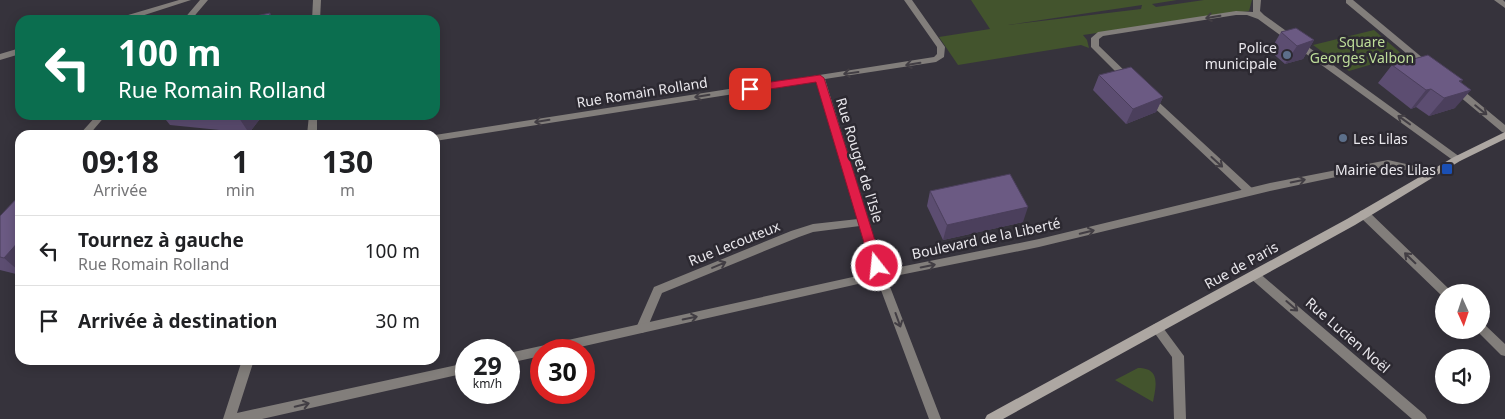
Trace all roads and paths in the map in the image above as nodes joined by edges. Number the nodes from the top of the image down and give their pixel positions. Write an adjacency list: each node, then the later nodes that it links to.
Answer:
1 (187, 0): 10 (street)
2 (204, 0): 11 (street)
3 (317, 0): 12 (street)
4 (908, 0): 16 (street, Rue Romain Rolland, one-way to 16)
5 (1257, 0): 9 (street)
6 (1363, 0): 15 (street)
7 (1498, 0): 8 (street)
8 (1505, 6)
9 (1259, 14): 23 (street, one-way to 9); 25 (street, one-way to 25)
10 (138, 15)
11 (191, 15)
12 (316, 15)
13 (15, 52): 14 (street)
14 (0, 57)
15 (1432, 70)
16 (820, 78): 22 (street, Rue Romain Rolland, one-way to 22); 27 (street, Rue Rouget de l'Isle)
17 (1448, 83): 20 (street, one-way to 20)
18 (98, 120): 19 (street)
19 (88, 130)
20 (1505, 130)
21 (1505, 135): 23 (main road, Rue de Paris)
22 (440, 137)
23 (1457, 159): 24 (main road, Rue de Paris)
24 (1433, 173): 25 (street, Boulevard de la Liberté, one-way to 24); 26 (main road, Rue de Paris)
25 (1250, 192): 28 (street, Boulevard de la Liberté, one-way to 25)
26 (1364, 214): 29 (main road, Rue de Paris); 30 (street, one-way to 26)
27 (864, 222): 28 (street, Rue Rouget de l'Isle); 31 (street, Rue Lecouteux, one-way to 27)
28 (880, 275): 31 (street, Boulevard de la Liberté, one-way to 28); 40 (street, Rue Rouget de l'Isle, one-way to 40)
29 (1254, 275): 32 (main road, Rue de Paris); 43 (street, Rue Lucien Noël, one-way to 43)
30 (1437, 284)
31 (642, 328): 34 (street, Boulevard de la Liberté)
32 (1157, 328): 41 (main road, Rue de Paris); 42 (street)
33 (1490, 337): 35 (street)
34 (594, 339)
35 (1505, 351)
36 (246, 365): 38 (street)
37 (455, 370): 39 (street, one-way to 37)
38 (229, 419)
39 (237, 419)
40 (934, 419)
41 (991, 419)
42 (1180, 419)
43 (1421, 419)

